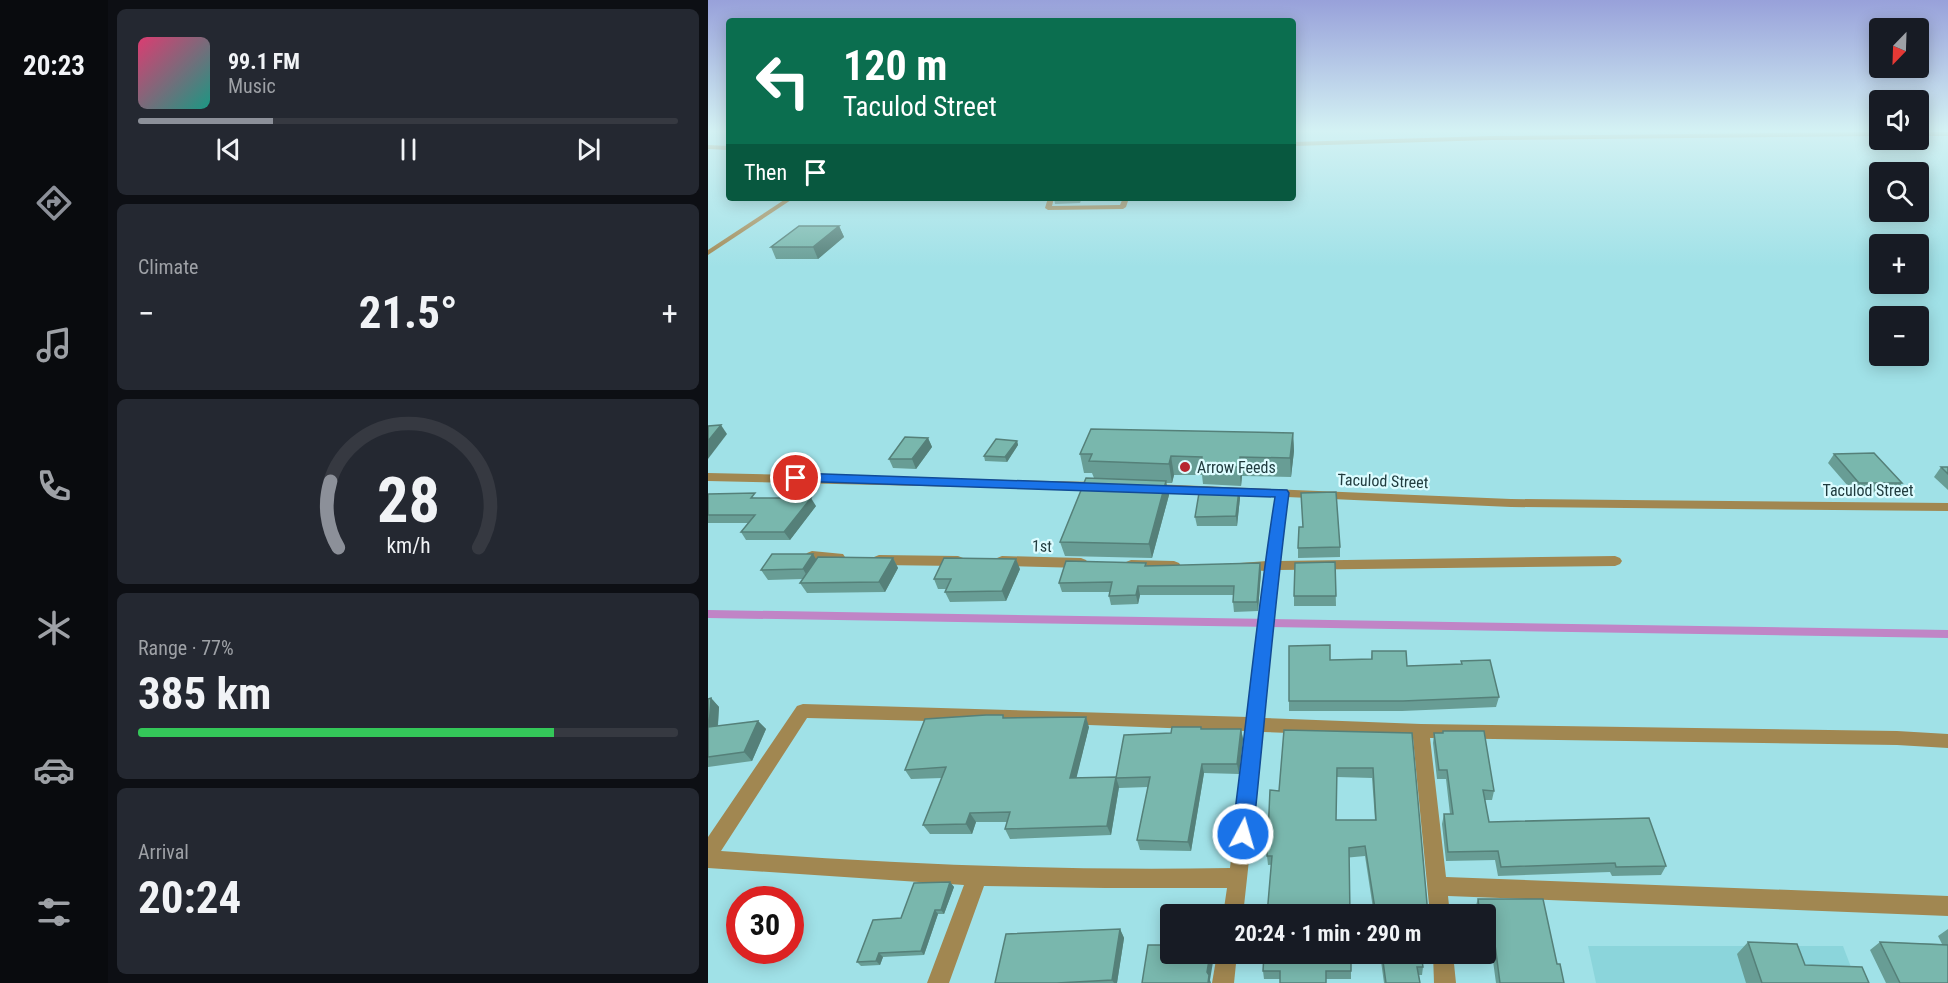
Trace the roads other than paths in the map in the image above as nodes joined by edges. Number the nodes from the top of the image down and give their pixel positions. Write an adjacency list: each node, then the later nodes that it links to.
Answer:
1 (786, 201): 4 (street)
2 (1050, 201): 3 (street)
3 (1125, 201)
4 (708, 253)
5 (708, 477): 6 (street)
6 (1109, 487)
7 (1144, 488): 8 (street, Taculod Street)
8 (1282, 493): 9 (street, Taculod Street); 20 (street)
9 (1948, 507)
10 (812, 556): 11 (street)
11 (847, 558)
12 (870, 559): 13 (street)
13 (967, 561)
14 (988, 561): 16 (street, 1st)
15 (1615, 561): 20 (street)
16 (1092, 564)
17 (1115, 564): 18 (street)
18 (1183, 566)
19 (1227, 566): 20 (street)
20 (1272, 566): 21 (street)
21 (1255, 725): 22 (street); 24 (street); 27 (street)
22 (1421, 731): 23 (street); 28 (street)
23 (1948, 741)
24 (708, 853)
25 (708, 859): 26 (street)
26 (977, 877): 27 (street); 34 (street)
27 (1238, 878): 29 (street)
28 (1439, 886): 30 (street); 31 (street)
29 (1234, 904)
30 (1440, 904)
31 (1948, 906)
32 (1226, 964): 35 (street)
33 (1444, 964): 36 (street)
34 (938, 983)
35 (1223, 983)
36 (1445, 983)

